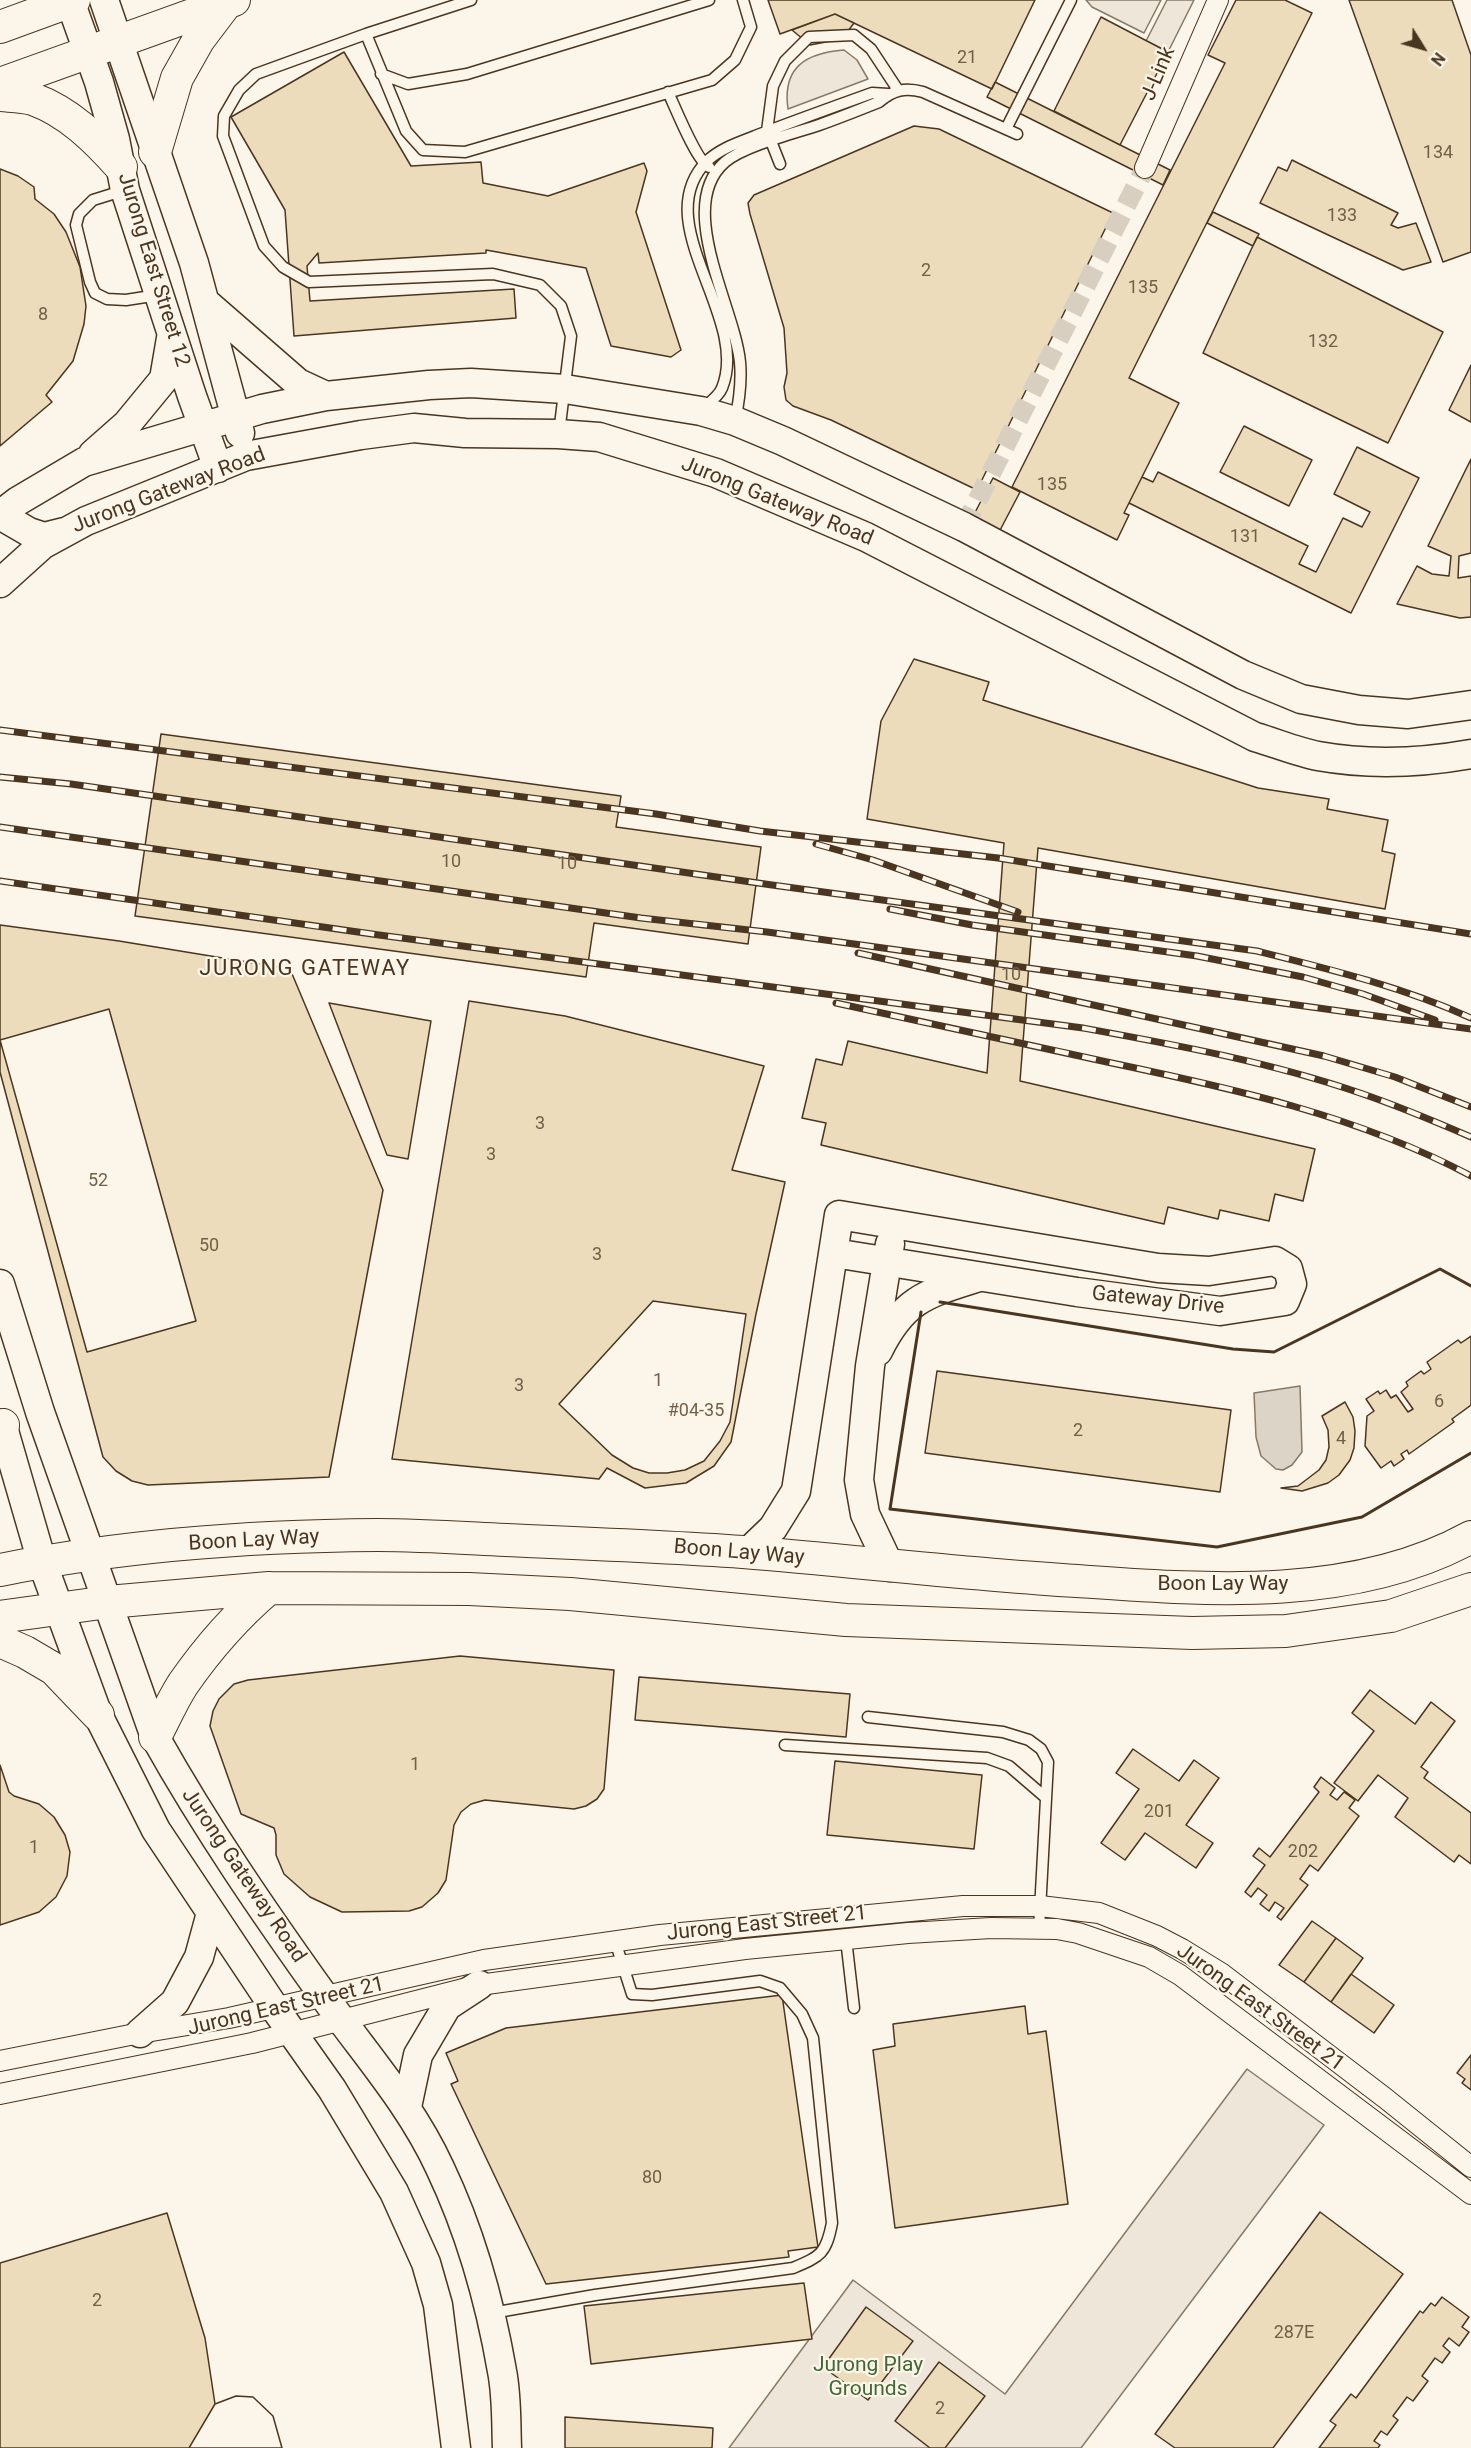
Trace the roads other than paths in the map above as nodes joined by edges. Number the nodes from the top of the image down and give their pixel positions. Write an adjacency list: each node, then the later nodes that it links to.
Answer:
1 (104, 0): 11 (main road, Jurong East Street 12)
2 (471, 0): 10 (lane)
3 (709, 0): 12 (lane)
4 (743, 0): 14 (lane)
5 (1071, 0): 17 (lane)
6 (1218, 0): 23 (street, J-Link)
7 (72, 1): 9 (main road); 11 (main road, Jurong East Street 12)
8 (230, 1): 11 (main road); 20 (main road)
9 (0, 27)
10 (366, 34): 12 (lane); 31 (lane)
11 (103, 47): 13 (main road); 20 (main road, Jurong East Street 12); 25 (main road, Jurong East Street 12)
12 (381, 74): 14 (lane)
13 (0, 84)
14 (668, 92): 22 (lane)
15 (893, 92): 17 (lane); 19 (lane); 19 (lane)
16 (0, 95): 25 (main road)
17 (1006, 129): 18 (lane)
18 (1017, 134)
19 (769, 136): 21 (lane); 22 (lane); 24 (lane)
20 (155, 152): 29 (main road, Jurong East Street 12)
21 (780, 164)
22 (704, 165): 24 (lane); 27 (lane)
23 (1145, 168)
24 (718, 171): 26 (lane)
25 (123, 178): 28 (main road, Jurong East Street 12); 28 (lane)
26 (712, 261): 27 (lane); 35 (lane)
27 (700, 265): 33 (lane)
28 (158, 295): 30 (main road, Jurong East Street 12)
29 (206, 302): 32 (main road); 34 (main road, Jurong East Street 12)
30 (172, 332): 36 (main road, Jurong East Street 12); 39 (main road)
31 (565, 389): 32 (main road); 33 (main road); 37 (lane)
32 (326, 396): 34 (main road)
33 (701, 411): 35 (main road)
34 (236, 416): 36 (main road); 38 (main road, Jurong East Street 12)
35 (735, 422): 44 (main road)
36 (204, 425): 39 (main road); 40 (main road, Jurong East Street 12)
37 (558, 434): 38 (main road, Jurong Gateway Road); 45 (main road, Jurong Gateway Road)
38 (246, 456): 40 (main road, Jurong Gateway Road)
39 (84, 462): 41 (main road)
40 (218, 468): 42 (main road, Jurong Gateway Road)
41 (5, 506): 42 (main road)
42 (64, 532): 43 (main road, Jurong Gateway Road)
43 (0, 583)
44 (1470, 710)
45 (1471, 754)
46 (894, 1224): 47 (main road, Gateway Drive); 48 (main road); 49 (main road, Gateway Drive)
47 (834, 1253): 48 (main road, Gateway Drive); 55 (main road, Gateway Drive)
48 (886, 1261): 49 (main road, Gateway Drive); 51 (main road)
49 (980, 1277): 51 (main road)
50 (0, 1284): 56 (main road, Jurong Gateway Road)
51 (870, 1366): 58 (main road)
52 (1, 1430): 57 (main road, Jurong Gateway Road)
53 (316, 1537): 55 (main road, Boon Lay Way); 56 (main road, Boon Lay Way); 60 (main road)
54 (1471, 1537): 58 (main road, Boon Lay Way)
55 (747, 1553): 58 (main road, Boon Lay Way)
56 (90, 1555): 57 (main road, Boon Lay Way); 63 (main road, Jurong Gateway Road)
57 (42, 1562): 59 (main road, Boon Lay Way); 64 (main road, Jurong Gateway Road)
58 (890, 1567)
59 (0, 1570)
60 (322, 1587): 61 (main road); 62 (main road)
61 (269, 1588): 63 (main road); 69 (main road)
62 (1471, 1589)
63 (108, 1602): 64 (main road); 69 (main road, Jurong Gateway Road)
64 (60, 1608): 65 (main road); 67 (main road, Jurong Gateway Road)
65 (0, 1617)
66 (0, 1641): 67 (main road)
67 (98, 1715): 73 (main road, Jurong Gateway Road)
68 (868, 1717): 71 (lane)
69 (155, 1737): 80 (main road, Jurong Gateway Road)
70 (785, 1745): 71 (lane)
71 (1045, 1797): 72 (lane)
72 (1040, 1906): 74 (lane); 77 (street, Jurong East Street 21); 84 (street, Jurong East Street 21)
73 (211, 1913): 81 (main road, Jurong Gateway Road); 86 (main road)
74 (1039, 1929): 75 (street, Jurong East Street 21); 84 (street, Jurong East Street 21)
75 (846, 1939): 77 (street, Jurong East Street 21); 82 (lane)
76 (615, 1941): 77 (street, Jurong East Street 21); 78 (lane); 80 (street, Jurong East Street 21)
77 (664, 1947): 78 (street, Jurong East Street 21)
78 (622, 1965): 79 (street, Jurong East Street 21); 94 (lane)
79 (479, 1985): 83 (street, Jurong East Street 21); 89 (main road)
80 (323, 1996): 81 (street, Jurong East Street 21); 83 (main road, Jurong Gateway Road)
81 (274, 2007): 85 (main road, Jurong Gateway Road); 86 (street, Jurong East Street 21)
82 (854, 2008)
83 (341, 2020): 85 (street, Jurong East Street 21); 89 (main road, Jurong Gateway Road)
84 (1262, 2021): 90 (street, Jurong East Street 21); 92 (street, Jurong East Street 21)
85 (293, 2032): 88 (street, Jurong East Street 21); 95 (main road, Jurong Gateway Road)
86 (140, 2033): 87 (street, Jurong East Street 21)
87 (0, 2061)
88 (0, 2094)
89 (407, 2107): 94 (main road, Jurong Gateway Road)
90 (1451, 2152): 91 (street, Jurong East Street 21); 92 (lane)
91 (1471, 2167)
92 (1439, 2169): 93 (street, Jurong East Street 21)
93 (1471, 2194)
94 (489, 2313): 96 (main road, Jurong Gateway Road)
95 (456, 2448)
96 (507, 2448)

